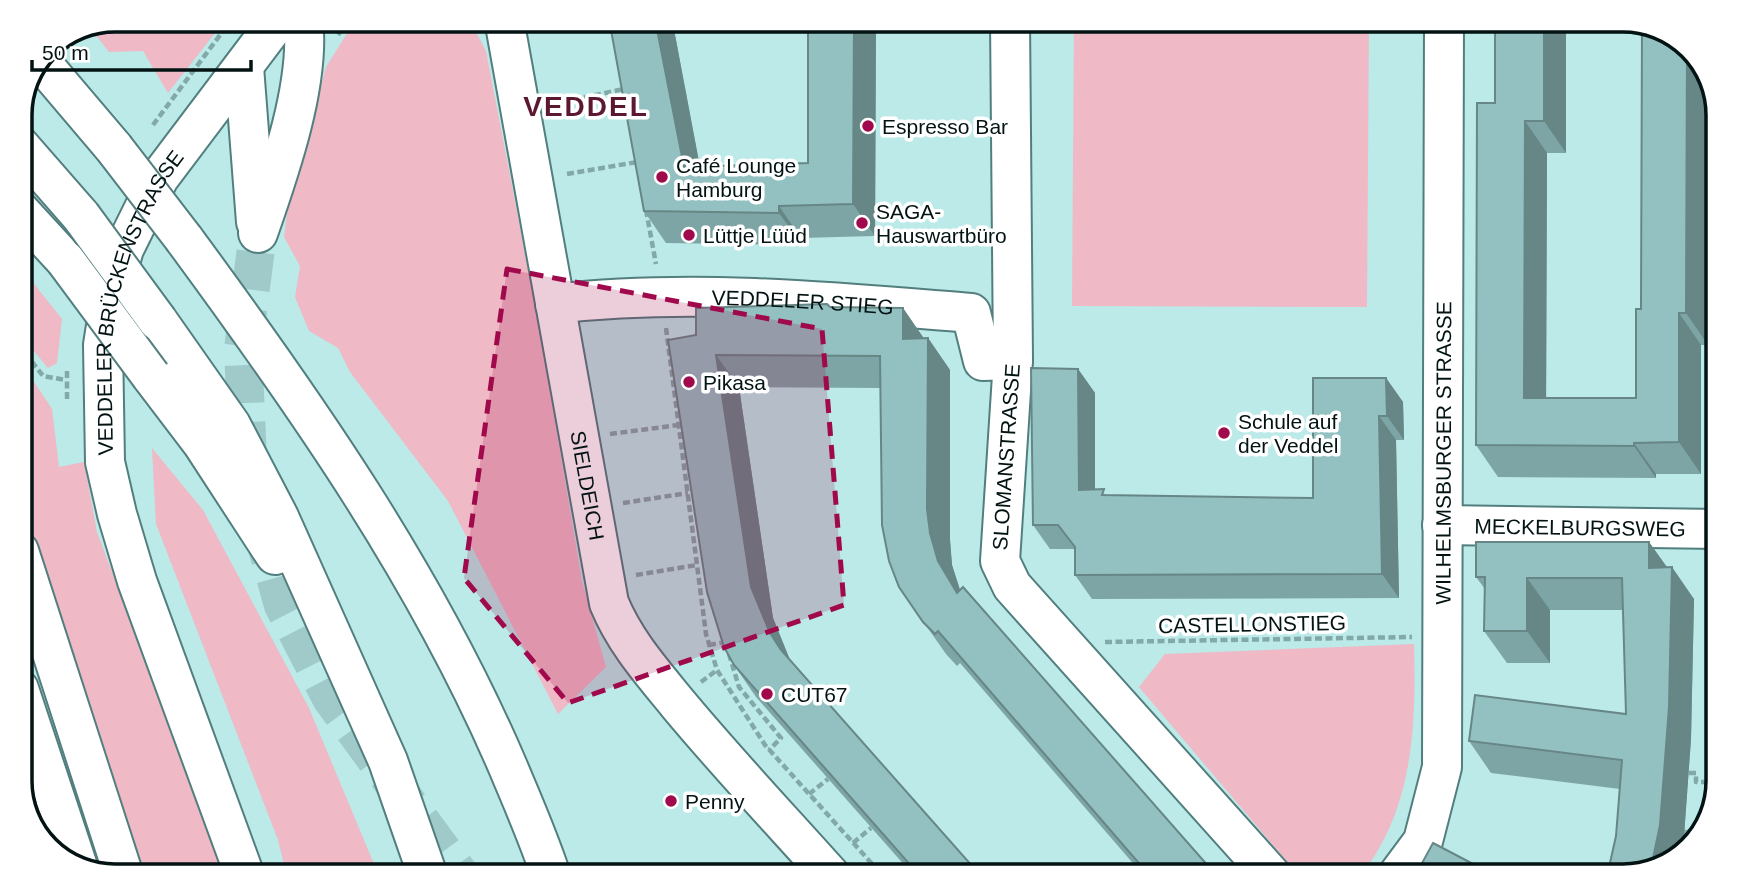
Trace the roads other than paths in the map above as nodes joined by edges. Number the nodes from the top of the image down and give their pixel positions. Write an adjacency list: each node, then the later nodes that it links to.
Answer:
1 (270, 32): 6 (main road, VEDDELER BRÜCKENSTRASSE)
2 (305, 32): 6 (main road)
3 (505, 32): 10 (main road, SIELDEICH)
4 (1010, 32): 11 (main road, SLOMANSTRASSE)
5 (1444, 32): 12 (main road, WILHELMSBURGER STRASSE)
6 (244, 67): 19 (main road, VEDDELER BRÜCKENSTRASSE)
7 (46, 68): 21 (main road, bridge)
8 (32, 160): 15 (main road, bridge)
9 (32, 224): 15 (main road, bridge)
10 (555, 304): 11 (main road, VEDDELER STIEG); 22 (main road, SIELDEICH)
11 (1013, 360): 23 (main road, SLOMANSTRASSE)
12 (1443, 525): 13 (main road, MECKELBURGSWEG); 24 (main road, WILHELMSBURGER STRASSE)
13 (1706, 529)
14 (32, 591): 18 (main road)
15 (317, 609): 20 (main road)
16 (32, 728): 17 (main road)
17 (73, 852)
18 (120, 864)
19 (241, 864)
20 (424, 864)
21 (546, 864)
22 (820, 864)
23 (1261, 864)
24 (1406, 864)

